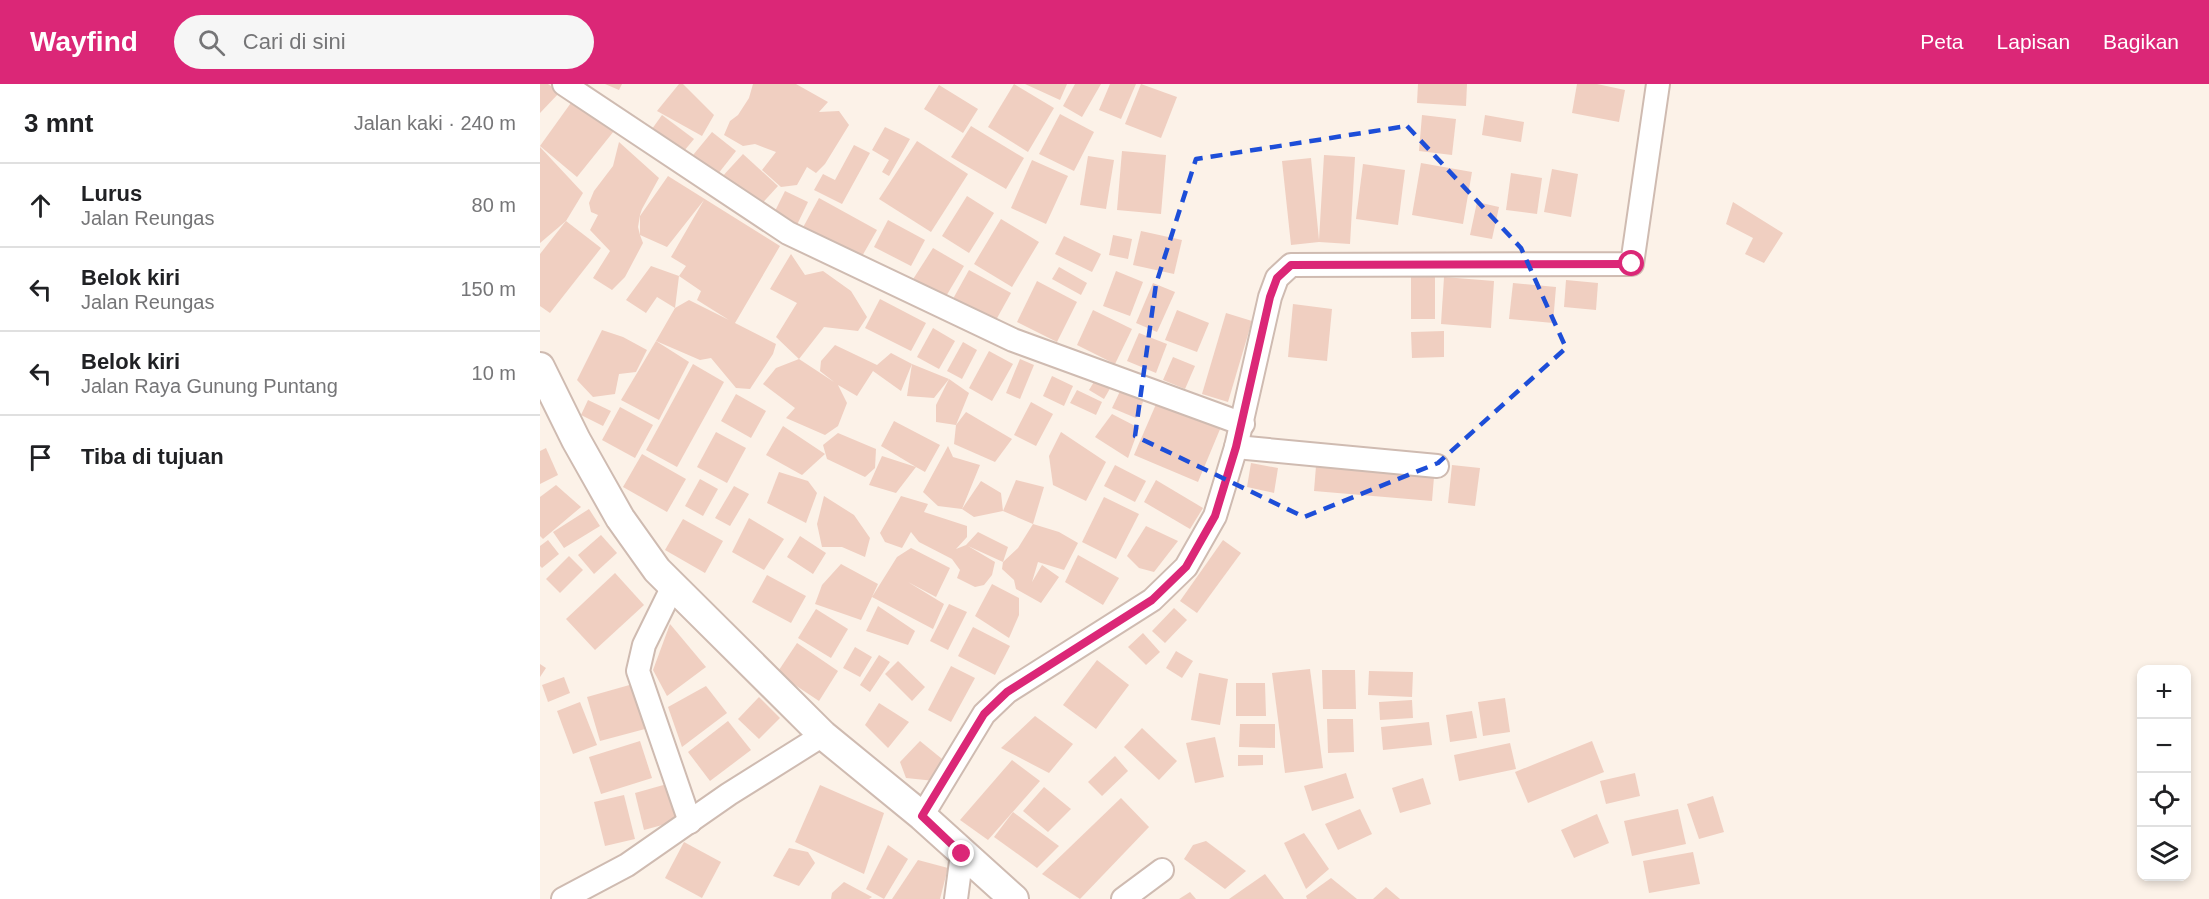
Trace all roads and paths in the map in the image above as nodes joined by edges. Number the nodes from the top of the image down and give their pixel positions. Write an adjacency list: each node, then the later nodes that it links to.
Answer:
1 (564, 84): 4 (street)
2 (1658, 84): 4 (street)
3 (540, 367): 7 (street)
4 (1242, 424): 5 (street)
5 (1236, 447): 6 (street); 9 (street)
6 (1437, 466)
7 (673, 586): 8 (street); 10 (street)
8 (823, 735): 9 (street); 10 (street)
9 (922, 816): 11 (street)
10 (690, 822): 13 (street)
11 (962, 854): 14 (street); 15 (street)
12 (1162, 870): 16 (street)
13 (563, 899)
14 (956, 899)
15 (1014, 899)
16 (1123, 899)

